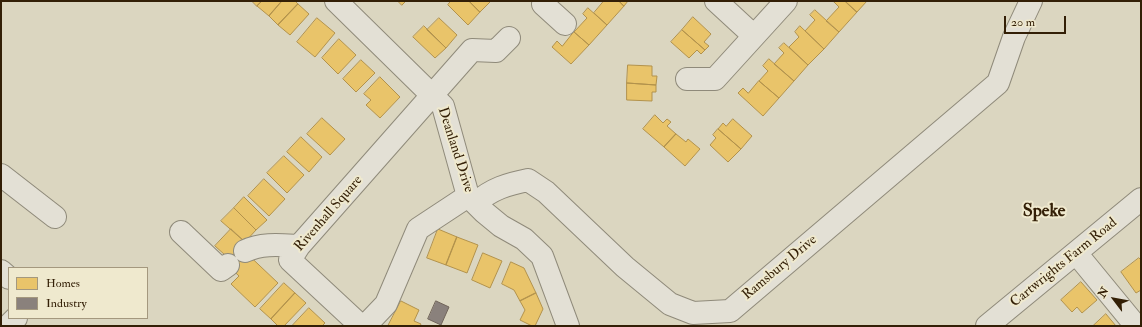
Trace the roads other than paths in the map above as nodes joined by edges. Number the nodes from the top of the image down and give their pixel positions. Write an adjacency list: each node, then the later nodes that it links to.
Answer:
1 (336, 1): 10 (street, Deanland Drive)
2 (716, 1): 7 (street)
3 (786, 1): 7 (street)
4 (1031, 1): 20 (street, Ramsbury Drive)
5 (540, 8): 6 (street)
6 (565, 24)
7 (754, 36): 9 (street)
8 (509, 38): 10 (street, Rivenhall Square)
9 (687, 79)
10 (432, 95): 13 (street, Deanland Drive); 16 (street, Rivenhall Square)
11 (1, 175): 14 (street)
12 (1141, 199): 18 (street, Cartwrights Farm Road)
13 (472, 200): 20 (street, Ramsbury Drive); 22 (street); 23 (street, Deanland Drive)
14 (55, 217)
15 (181, 232): 19 (street)
16 (299, 246): 17 (street); 21 (street, Rivenhall Square)
17 (245, 251)
18 (1076, 253): 24 (street, Cartwrights Farm Road); 25 (street)
19 (228, 265)
20 (734, 318)
21 (361, 326)
22 (364, 326)
23 (568, 326)
24 (987, 326)
25 (1136, 326)

